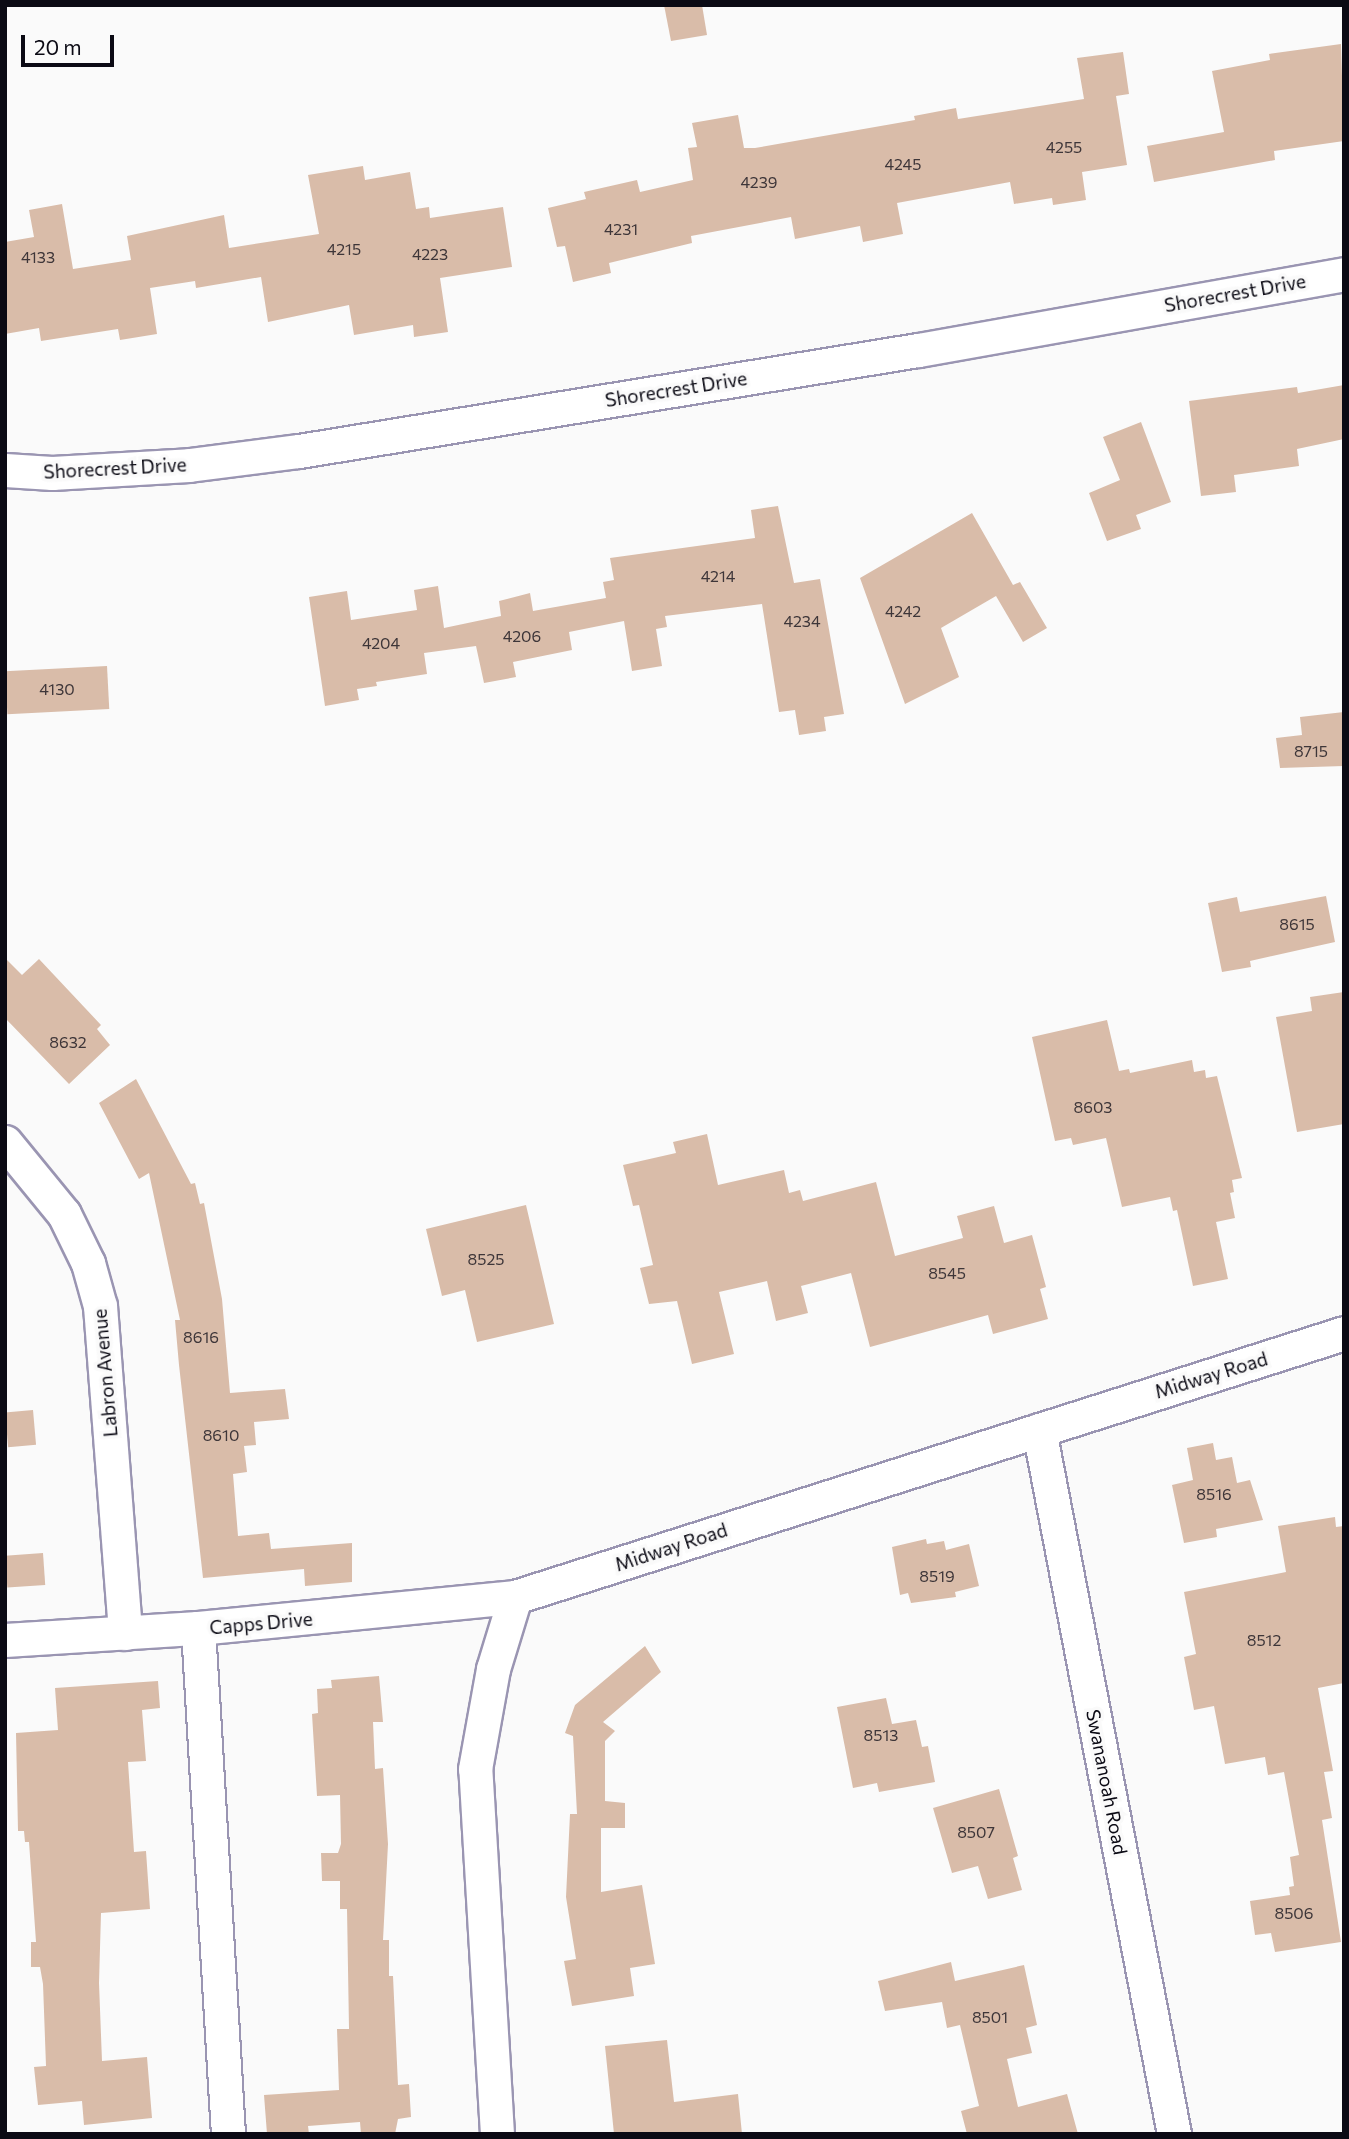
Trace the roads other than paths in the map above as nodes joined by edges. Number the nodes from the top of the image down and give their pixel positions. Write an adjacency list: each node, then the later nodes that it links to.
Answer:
1 (1344, 274): 2 (street, Shorecrest Drive)
2 (5, 470)
3 (5, 1142): 8 (street, Labron Avenue)
4 (1344, 1333): 5 (street, Midway Road)
5 (1039, 1430): 6 (street, Midway Road); 12 (street, Swananoah Road)
6 (515, 1597): 7 (street, Capps Drive); 11 (street)
7 (198, 1628): 8 (street, Capps Drive); 10 (street)
8 (125, 1633): 9 (street, Capps Drive)
9 (5, 1640)
10 (228, 2134)
11 (497, 2134)
12 (1174, 2134)

